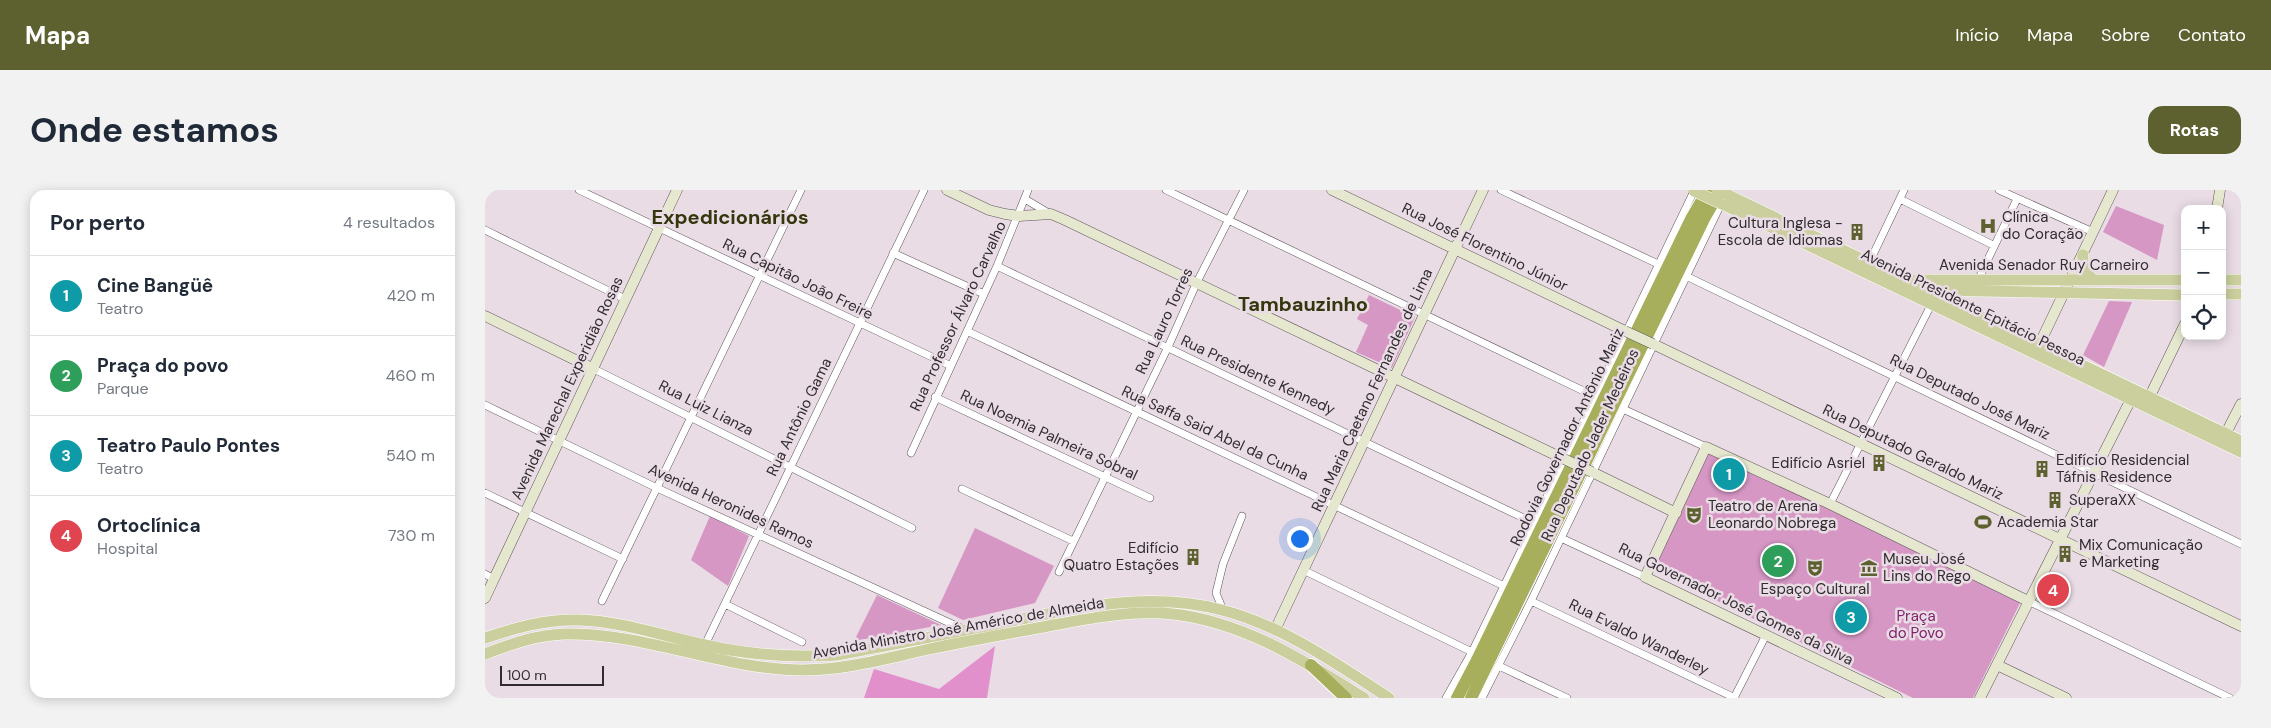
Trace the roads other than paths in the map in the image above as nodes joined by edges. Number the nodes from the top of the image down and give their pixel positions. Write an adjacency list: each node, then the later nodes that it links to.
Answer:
1 (579, 190): 27 (street, Rua Capitão João Freire)
2 (677, 190): 27 (street, Avenida Marechal Experidião Rosas)
3 (801, 190): 38 (street)
4 (924, 190): 32 (street, Rua Antônio Gama)
5 (947, 190): 25 (street)
6 (1028, 190): 20 (street, Rua Professor Álvaro Carvalho)
7 (1166, 190): 26 (street)
8 (1244, 190): 26 (street, Rua Lauro Torres)
9 (1332, 190): 31 (street, Rua José Florentino Júnior)
10 (1483, 190): 31 (street, Rua Maria Caetano Fernandes de Lima)
11 (1501, 190): 35 (street)
12 (1707, 190): 140 (highway, Rodovia Governador Antônio Mariz)
13 (1717, 190): 19 (main road, Avenida Presidente Epitácio Pessoa, bridge)
14 (1904, 190): 21 (street)
15 (1999, 190): 22 (street)
16 (2113, 190): 29 (street)
17 (2220, 190): 23 (street)
18 (1693, 191): 19 (main road, Avenida Presidente Epitácio Pessoa, bridge); 35 (street, Rua Deputado Jader Medeiros)
19 (1722, 198): 34 (main road, Avenida Presidente Epitácio Pessoa); 37 (street, Rua Deputado Jader Medeiros); 48 (main road, Avenida Presidente Epitácio Pessoa); 141 (highway, Rodovia Governador Antônio Mariz)
20 (1025, 199): 24 (street); 25 (street, Rua Professor Álvaro Carvalho)
21 (1900, 199): 30 (street); 34 (street)
22 (2017, 199): 29 (street); 30 (street)
23 (2218, 205)
24 (1051, 214): 25 (street); 46 (street)
25 (1019, 216): 36 (street, Rua Professor Álvaro Carvalho)
26 (1229, 220): 46 (street, Rua Lauro Torres); 56 (street)
27 (659, 227): 38 (street, Rua Capitão João Freire); 54 (street, Avenida Marechal Experidião Rosas)
28 (485, 230): 54 (street)
29 (2093, 232): 33 (street)
30 (1993, 245): 42 (street)
31 (1455, 250): 56 (street, Rua Maria Caetano Fernandes de Lima); 60 (street, Rua José Florentino Júnior)
32 (893, 253): 50 (street); 58 (street, Rua Antônio Gama)
33 (2083, 255): 39 (main road); 40 (street)
34 (1869, 263): 41 (main road, Avenida Presidente Epitácio Pessoa)
35 (1658, 264): 60 (street, Rua Deputado Jader Medeiros)
36 (997, 266): 50 (street, Rua Professor Álvaro Carvalho); 64 (street, Rua Presidente Kennedy)
37 (1686, 276): 62 (street, Rua Deputado Jader Medeiros); 67 (street, Rua Deputado José Mariz)
38 (761, 277): 58 (street, Rua Capitão João Freire); 77 (street)
39 (2092, 278): 40 (main road, Avenida Senador Ruy Carneiro); 43 (main road, Avenida Senador Ruy Carneiro)
40 (2072, 279): 42 (main road, Avenida Senador Ruy Carneiro); 49 (street)
41 (1904, 280): 42 (main road, Avenida Senador Ruy Carneiro); 47 (main road, Avenida Presidente Epitácio Pessoa)
42 (1978, 280)
43 (2181, 280)
44 (2226, 280): 45 (main road)
45 (2241, 280)
46 (1197, 282): 64 (street, Rua Lauro Torres); 68 (street)
47 (1925, 290): 48 (main road); 49 (main road, Avenida Senador Ruy Carneiro); 63 (main road, Avenida Presidente Epitácio Pessoa)
48 (1910, 293): 55 (main road, Avenida Presidente Epitácio Pessoa)
49 (2064, 293): 53 (main road, Avenida Senador Ruy Carneiro); 63 (street)
50 (984, 294): 59 (street, Rua Professor Álvaro Carvalho)
51 (2226, 294): 52 (main road)
52 (2241, 294)
53 (2181, 295)
54 (625, 299): 66 (street, Avenida Marechal Experidião Rosas)
55 (1932, 303): 67 (street); 69 (main road, Avenida Presidente Epitácio Pessoa)
56 (1425, 314): 68 (street, Rua Maria Caetano Fernandes de Lima); 70 (street)
57 (485, 316): 66 (street, Rua Luiz Lianza)
58 (859, 323): 65 (street, Rua Capitão João Freire); 87 (street, Rua Antônio Gama)
59 (967, 331): 65 (street, Rua Professor Álvaro Carvalho); 76 (street, Rua Saffa Said Abel da Cunha)
60 (1625, 331): 62 (street, Rua José Florentino Júnior, bridge); 70 (street, Rua Deputado Jader Medeiros)
61 (2181, 332): 71 (street)
62 (1653, 344): 75 (street, Rua Deputado Jader Medeiros); 82 (street, Rua Deputado Geraldo Mariz)
63 (2039, 345): 69 (main road, Avenida Presidente Epitácio Pessoa)
64 (1168, 347): 76 (street, Rua Lauro Torres); 80 (street, Rua Presidente Kennedy)
65 (951, 366): 72 (street, Rua Professor Álvaro Carvalho)
66 (594, 368): 77 (street, Rua Luiz Lianza); 79 (street, Avenida Marechal Experidião Rosas)
67 (1896, 376): 82 (street); 89 (street, Rua Deputado José Mariz)
68 (1395, 378): 80 (street, Rua Maria Caetano Fernandes de Lima); 86 (street)
69 (2130, 394): 71 (main road, Avenida Presidente Epitácio Pessoa); 84 (main road, Avenida Presidente Epitácio Pessoa); 89 (street)
70 (1594, 396): 86 (street, Rua Deputado Jader Medeiros)
71 (2150, 396): 78 (main road, Avenida Presidente Epitácio Pessoa)
72 (935, 397): 85 (street, Rua Professor Álvaro Carvalho); 90 (street, Rua Noemia Palmeira Sobral)
73 (2241, 404): 78 (street)
74 (485, 405): 79 (street, Avenida Heronides Ramos)
75 (1623, 408): 83 (street); 88 (street, Rua Deputado Jader Medeiros)
76 (1136, 411): 90 (street, Rua Lauro Torres); 96 (street, Rua Saffa Said Abel da Cunha)
77 (692, 418): 87 (street, Rua Luiz Lianza); 91 (street)
78 (2226, 434): 81 (main road, Avenida Presidente Epitácio Pessoa)
79 (560, 440): 91 (street, Avenida Heronides Ramos); 97 (street, Avenida Marechal Experidião Rosas)
80 (1365, 440): 96 (street, Rua Maria Caetano Fernandes de Lima); 100 (street, Rua Presidente Kennedy)
81 (2241, 440)
82 (1861, 443): 95 (street); 104 (street, Rua Deputado Geraldo Mariz)
83 (1706, 447): 95 (street); 98 (street)
84 (2241, 452)
85 (911, 453)
86 (1564, 459): 88 (street, bridge); 100 (street, Rua Deputado Jader Medeiros)
87 (790, 467): 101 (street, Rua Luiz Lianza); 102 (street, Rua Antônio Gama)
88 (1592, 472): 98 (street); 103 (street, Rua Deputado Jader Medeiros)
89 (2093, 472): 104 (street); 106 (street, Rua Deputado José Mariz)
90 (1106, 476): 94 (street, Rua Noemia Palmeira Sobral); 105 (street, Rua Lauro Torres)
91 (657, 488): 102 (street, Avenida Heronides Ramos); 107 (street)
92 (962, 489): 105 (street)
93 (485, 493): 97 (street)
94 (1150, 498)
95 (1830, 504): 117 (street)
96 (1334, 505): 108 (street, Rua Maria Caetano Fernandes de Lima); 112 (street, Rua Saffa Said Abel da Cunha)
97 (525, 513): 107 (street); 110 (street, Avenida Marechal Experidião Rosas)
98 (1676, 513): 111 (street)
99 (1242, 516): 113 (street)
100 (1534, 523): 112 (street, Rua Deputado Jader Medeiros)
101 (912, 528)
102 (757, 534): 118 (street, Rua Antônio Gama); 122 (street, Avenida Heronides Ramos)
103 (1561, 538): 111 (street, Rua Governador José Gomes da Silva); 116 (street, Rua Deputado Jader Medeiros)
104 (2060, 539): 117 (street); 121 (street, Rua Deputado Geraldo Mariz)
105 (1073, 541): 109 (street, Rua Lauro Torres)
106 (2241, 544)
107 (623, 559): 115 (street)
108 (1303, 570): 123 (street, Rua Maria Caetano Fernandes de Lima); 130 (street)
109 (1059, 572)
110 (489, 577): 114 (street, Avenida Marechal Experidião Rosas)
111 (1645, 577): 125 (street, Rua Governador José Gomes da Silva)
112 (1504, 586): 130 (street, Rua Deputado Jader Medeiros)
113 (1216, 593): 119 (street); 120 (street)
114 (485, 598)
115 (602, 601)
116 (1531, 601): 135 (street, Rua Deputado Jader Medeiros); 144 (street, Rua Evaldo Wanderley)
117 (2028, 601): 133 (street); 148 (street)
118 (725, 604): 127 (street); 129 (street, Rua Antônio Gama)
119 (1202, 606): 120 (main road, Avenida Ministro José Américo de Almeida); 122 (main road, Avenida Ministro José Américo de Almeida)
120 (1223, 610): 123 (main road, Avenida Ministro José Américo de Almeida)
121 (2241, 626)
122 (966, 630): 129 (main road, Avenida Ministro José Américo de Almeida)
123 (1275, 630): 138 (main road, Avenida Ministro José Américo de Almeida)
124 (507, 631): 126 (main road, Avenida Ministro José Américo de Almeida); 128 (main road); 129 (main road, Avenida Ministro José Américo de Almeida)
125 (1766, 635): 144 (street); 145 (street, Rua Governador José Gomes da Silva)
126 (485, 638)
127 (802, 642)
128 (514, 643): 131 (main road, Avenida Ministro José Américo de Almeida); 132 (main road, Avenida Ministro José Américo de Almeida)
129 (705, 645): 132 (street, Rua Antônio Gama)
130 (1472, 652): 139 (street, Rua Deputado Jader Medeiros)
131 (485, 654)
132 (701, 656): 134 (main road, Avenida Ministro José Américo de Almeida)
133 (1997, 664): 146 (street); 147 (street)
134 (1311, 665): 136 (highway); 137 (main road, Avenida Ministro José Américo de Almeida)
135 (1499, 666): 142 (street, Rua Deputado Jader Medeiros); 143 (street)
136 (1346, 698)
137 (1363, 698)
138 (1389, 698)
139 (1446, 698)
140 (1457, 698)
141 (1471, 698)
142 (1482, 698)
143 (1567, 698)
144 (1734, 698)
145 (1897, 698)
146 (1980, 698)
147 (2066, 698)
148 (2230, 698)

